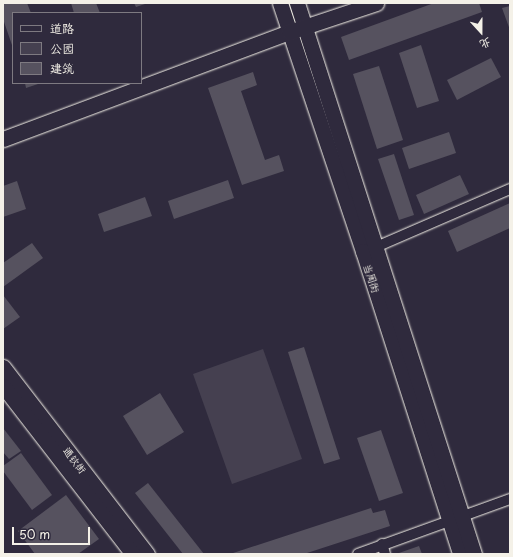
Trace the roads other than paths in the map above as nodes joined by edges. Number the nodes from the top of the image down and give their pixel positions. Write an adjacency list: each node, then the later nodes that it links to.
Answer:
1 (280, 3): 5 (main road, 当周街)
2 (297, 3): 4 (main road, 当周街)
3 (376, 3): 4 (main road)
4 (305, 27): 5 (main road); 8 (main road, 当周街)
5 (289, 32): 6 (main road); 12 (main road, 当周街)
6 (3, 139)
7 (510, 189): 8 (street)
8 (376, 247): 12 (main road, 当周街)
9 (3, 367): 15 (main road, 通钦街)
10 (3, 386): 14 (main road)
11 (510, 498): 12 (street)
12 (454, 517): 13 (street); 17 (main road, 当周街); 18 (main road, 当周街)
13 (384, 549): 16 (street)
14 (133, 554)
15 (147, 554)
16 (358, 554)
17 (460, 554)
18 (474, 554)

